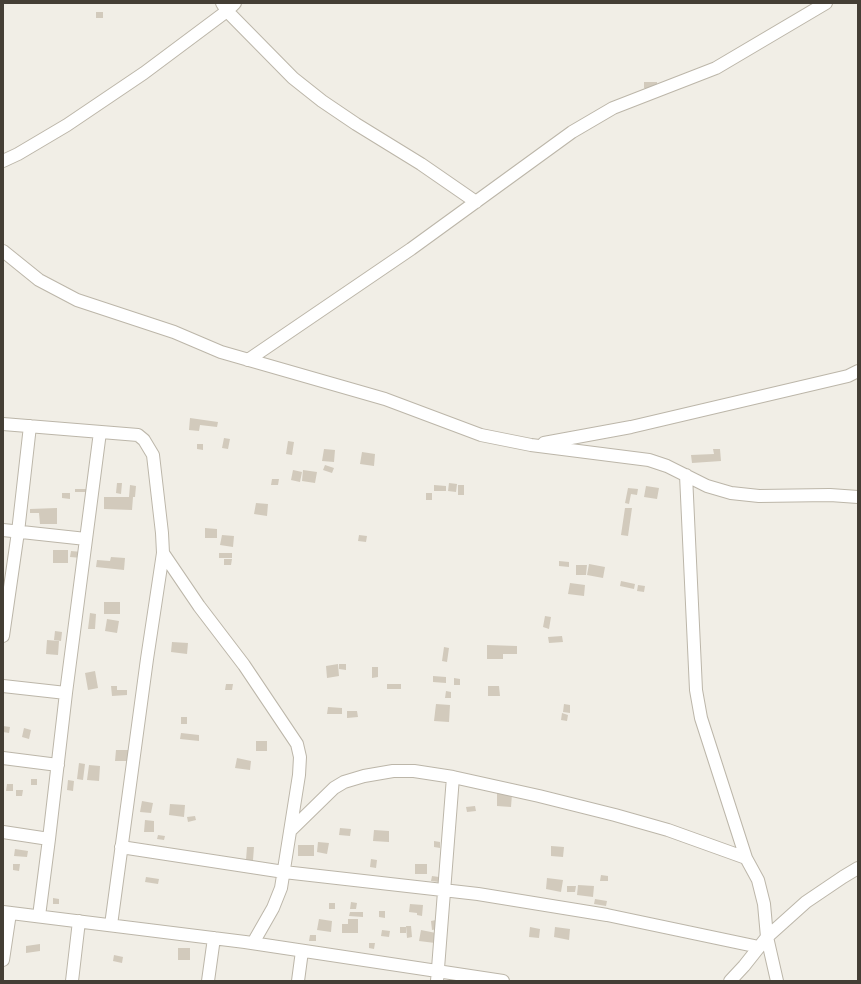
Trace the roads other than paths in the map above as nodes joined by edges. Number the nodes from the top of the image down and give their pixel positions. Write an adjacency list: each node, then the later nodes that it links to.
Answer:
1 (826, 3): 4 (street)
2 (228, 6): 3 (street); 4 (street)
3 (3, 160)
4 (476, 202): 6 (street)
5 (3, 251): 6 (street)
6 (248, 360): 11 (street)
7 (858, 372): 11 (street)
8 (3, 424): 9 (street)
9 (30, 426): 10 (street); 15 (street)
10 (100, 432): 16 (street); 17 (street)
11 (531, 445): 12 (street)
12 (686, 475): 13 (street); 28 (street)
13 (858, 497)
14 (3, 530): 15 (street)
15 (18, 532): 16 (street); 18 (street)
16 (86, 539): 20 (street)
17 (163, 554): 24 (street); 27 (street)
18 (3, 636)
19 (3, 686): 20 (street)
20 (66, 693): 22 (street)
21 (3, 758): 22 (street)
22 (58, 765): 26 (street)
23 (453, 777): 24 (street); 28 (street); 31 (street)
24 (291, 830): 30 (street)
25 (3, 832): 26 (street)
26 (49, 839): 33 (street)
27 (121, 847): 30 (street); 35 (street)
28 (746, 858): 36 (street)
29 (858, 868): 36 (street)
30 (284, 872): 31 (street); 38 (street)
31 (443, 890): 39 (street); 42 (street)
32 (6, 912): 33 (street); 41 (street)
33 (39, 916): 34 (street)
34 (79, 921): 35 (street); 43 (street)
35 (111, 925): 37 (street)
36 (767, 937): 39 (street); 48 (street)
37 (214, 938): 38 (street); 44 (street)
38 (253, 943): 40 (street)
39 (759, 947): 47 (street)
40 (302, 951): 42 (street); 45 (street)
41 (3, 960)
42 (437, 976): 46 (street)
43 (72, 981)
44 (208, 981)
45 (298, 981)
46 (503, 981)
47 (730, 981)
48 (777, 981)

